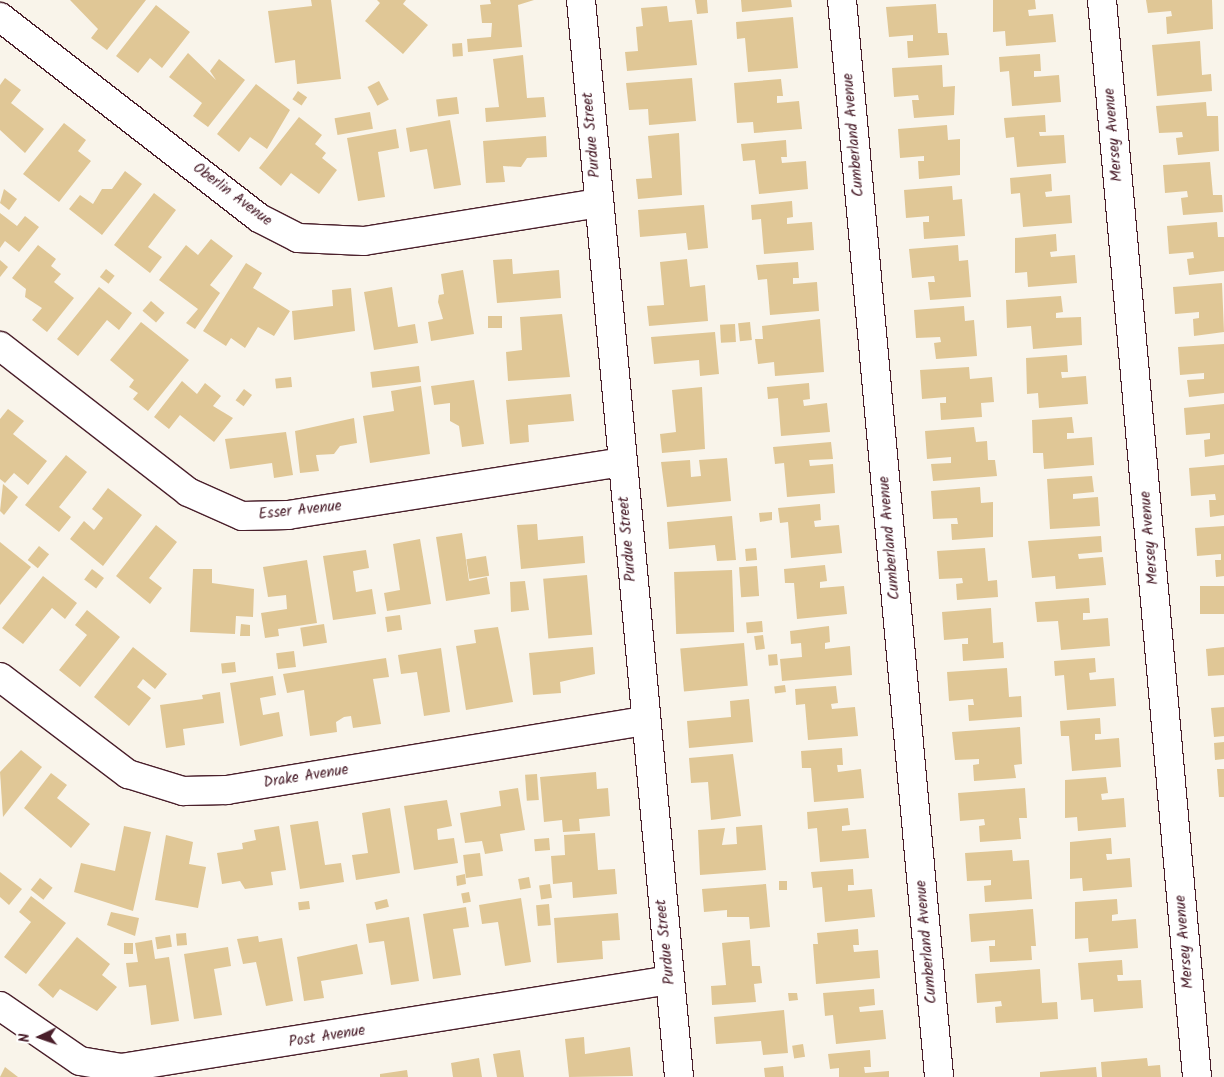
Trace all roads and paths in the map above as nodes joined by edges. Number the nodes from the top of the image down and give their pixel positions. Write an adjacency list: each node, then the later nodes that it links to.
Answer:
1 (581, 0): 5 (street, Purdue Street)
2 (842, 0): 13 (street, Cumberland Avenue)
3 (1102, 0): 14 (street, Mersey Avenue)
4 (0, 17): 5 (street, Oberlin Avenue)
5 (598, 203): 7 (street, Purdue Street)
6 (0, 346): 7 (street, Esser Avenue)
7 (622, 462): 9 (street, Purdue Street)
8 (0, 676): 9 (street, Drake Avenue)
9 (644, 721): 10 (street, Purdue Street)
10 (670, 980): 11 (street, Post Avenue); 12 (street, Purdue Street)
11 (0, 1006)
12 (679, 1077)
13 (939, 1077)
14 (1197, 1077)

